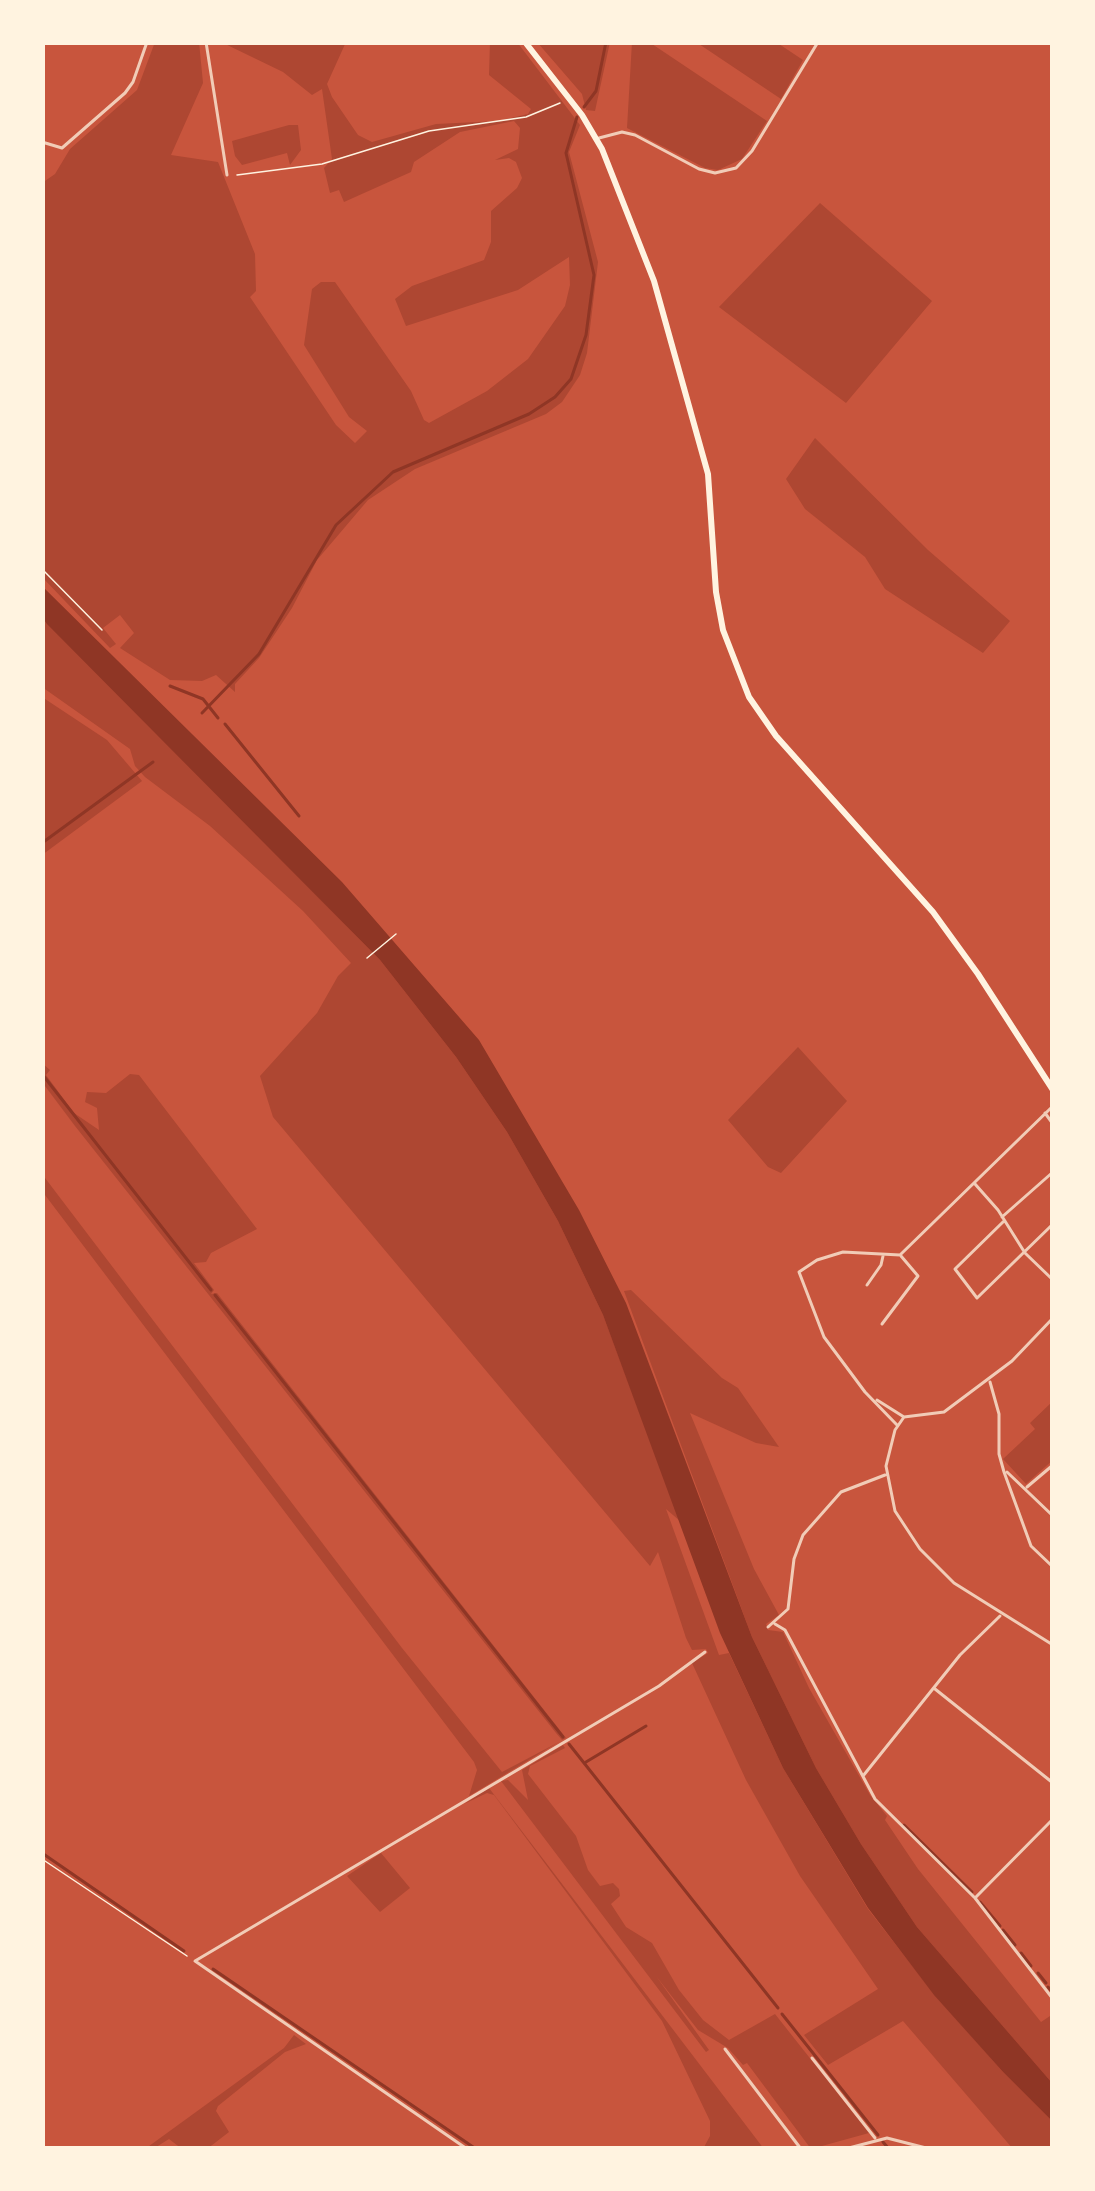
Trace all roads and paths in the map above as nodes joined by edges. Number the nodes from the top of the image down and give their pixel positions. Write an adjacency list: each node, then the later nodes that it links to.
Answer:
1 (147, 42): 7 (street)
2 (206, 42): 8 (street)
3 (525, 42): 5 (main road)
4 (818, 42): 6 (street)
5 (568, 97): 6 (main road); 8 (path)
6 (597, 139): 13 (main road)
7 (42, 142)
8 (227, 175)
9 (42, 569): 10 (path)
10 (102, 630)
11 (396, 934): 12 (path)
12 (367, 958)
13 (1053, 1090)
14 (1053, 1106): 15 (street)
15 (1044, 1111): 16 (street); 18 (street)
16 (1053, 1124)
17 (1053, 1172): 19 (street)
18 (973, 1182): 19 (street); 23 (street)
19 (1003, 1219): 21 (street); 21 (street)
20 (1053, 1224): 21 (street)
21 (1025, 1253): 24 (street)
22 (883, 1255): 23 (street); 25 (street); 29 (street)
23 (900, 1255): 27 (street)
24 (1053, 1280)
25 (867, 1285)
26 (1053, 1318): 28 (street)
27 (882, 1324)
28 (989, 1380): 30 (street); 33 (street)
29 (875, 1400): 30 (street); 31 (street)
30 (904, 1417): 31 (street)
31 (897, 1425): 34 (street)
32 (1053, 1465): 35 (street)
33 (1004, 1472): 35 (street); 37 (street)
34 (886, 1474): 38 (street); 39 (street)
35 (1026, 1488): 36 (street)
36 (1053, 1516)
37 (1053, 1567)
38 (784, 1615): 40 (street); 42 (street)
39 (1001, 1615): 43 (street); 45 (street)
40 (775, 1624): 41 (street); 42 (street)
41 (767, 1627)
42 (785, 1630): 46 (street)
43 (1053, 1645)
44 (706, 1652): 51 (street)
45 (933, 1688): 46 (street); 47 (street)
46 (863, 1776): 50 (street)
47 (1053, 1784)
48 (1053, 1819): 50 (street)
49 (42, 1859): 51 (path)
50 (974, 1898): 52 (street)
51 (195, 1961): 56 (street)
52 (1053, 1999)
53 (724, 2049): 57 (street)
54 (812, 2058): 55 (street)
55 (877, 2139): 58 (street); 59 (street)
56 (467, 2149)
57 (801, 2149)
58 (845, 2149)
59 (930, 2149)

